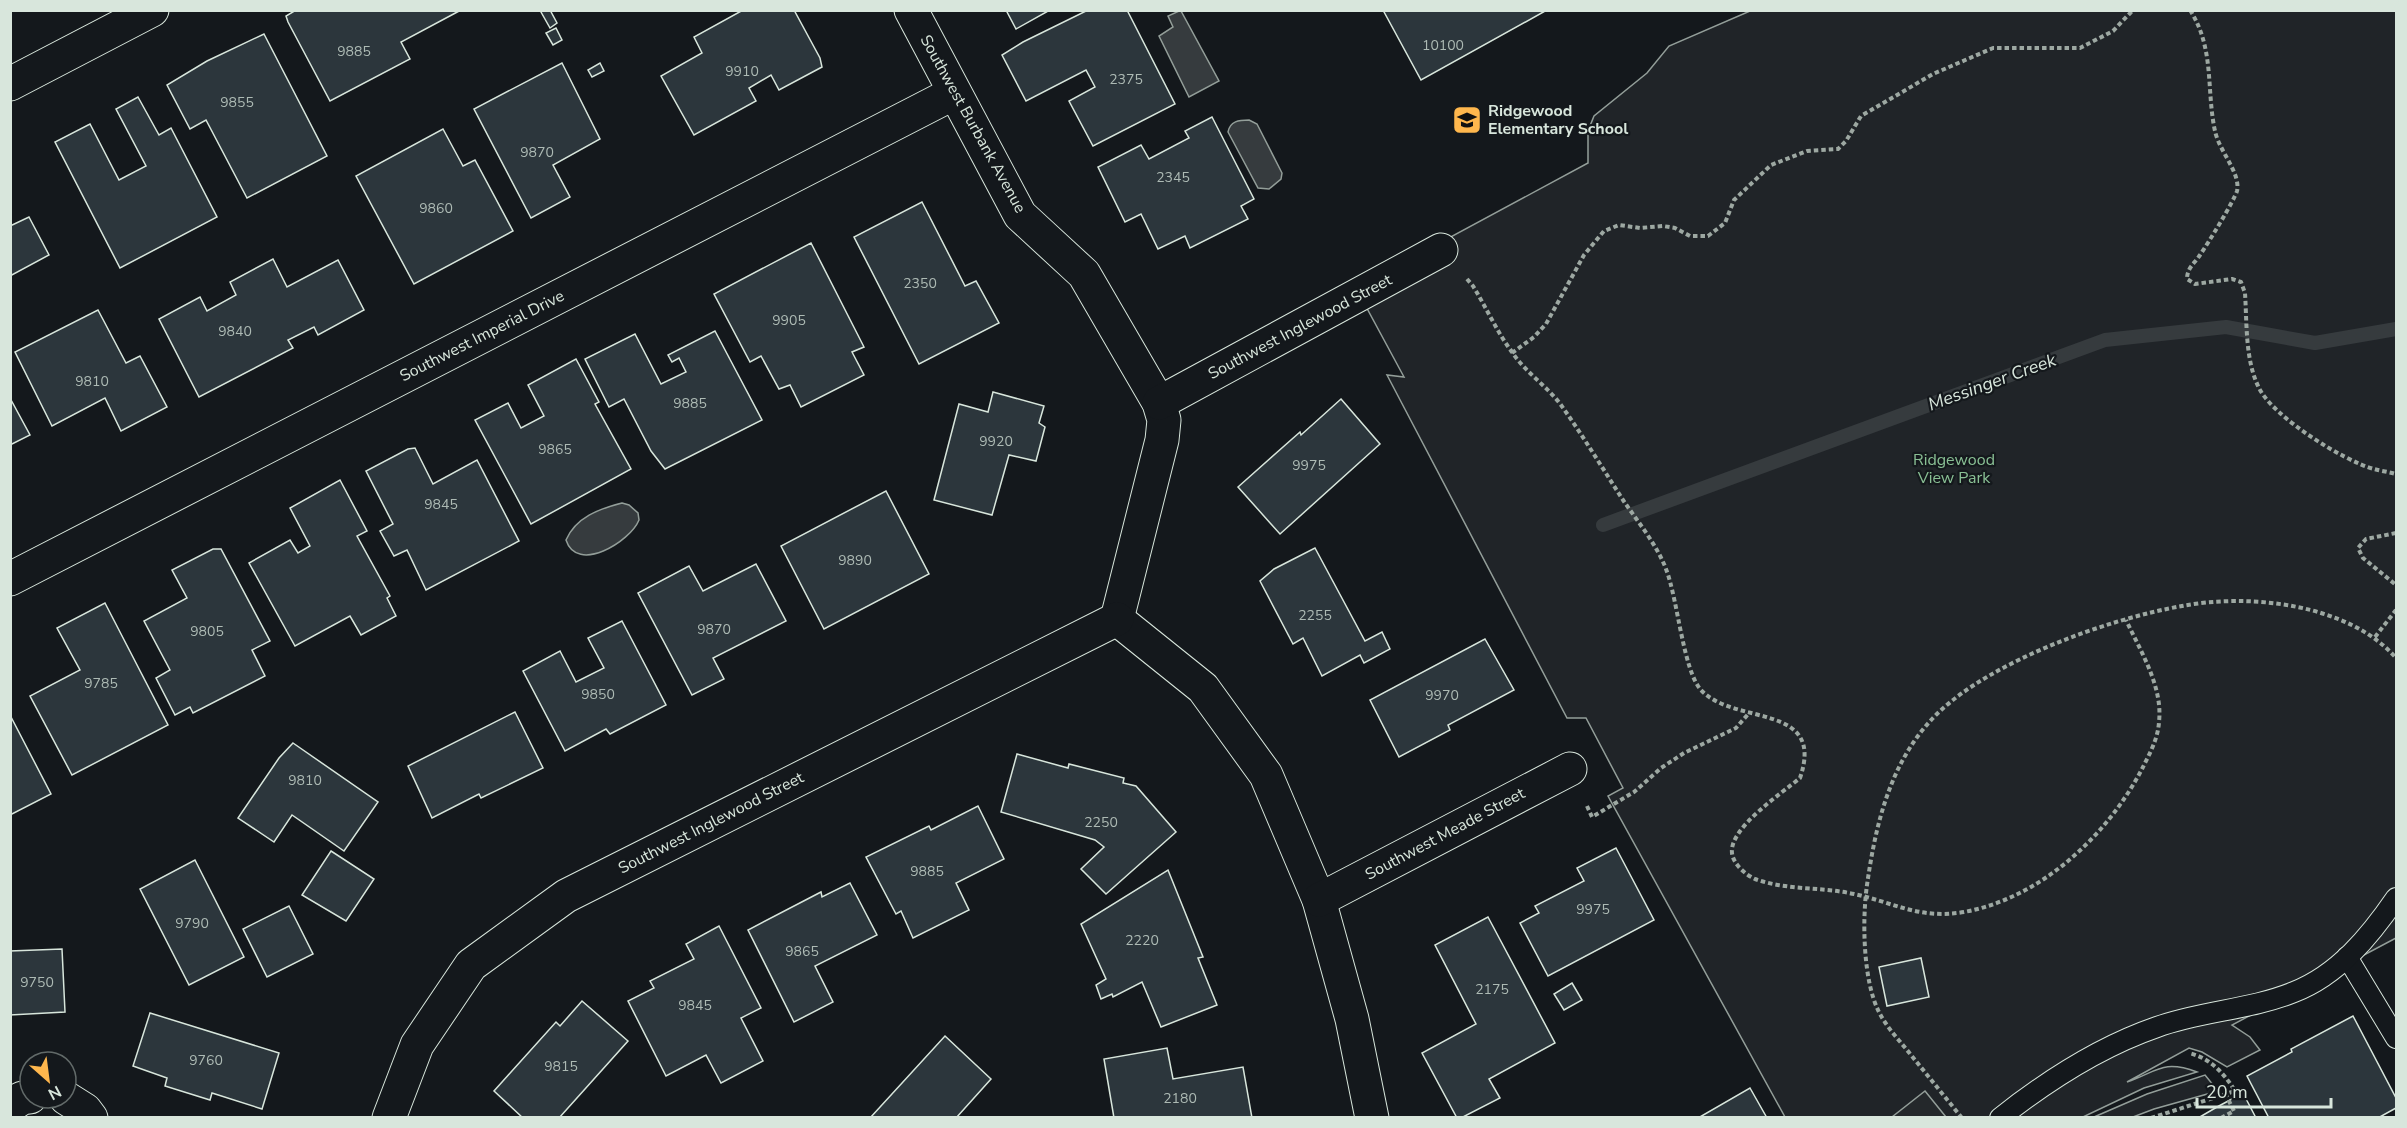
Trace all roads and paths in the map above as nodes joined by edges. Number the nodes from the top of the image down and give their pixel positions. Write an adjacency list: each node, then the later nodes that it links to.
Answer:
1 (152, 10): 5 (street)
2 (911, 10): 6 (street, Southwest Burbank Avenue)
3 (2133, 10): 8 (path)
4 (2190, 10): 10 (path)
5 (10, 84)
6 (954, 93): 9 (street, Southwest Burbank Avenue); 12 (street, Southwest Imperial Drive)
7 (1441, 250): 8 (path); 9 (street, Southwest Inglewood Street)
8 (1512, 353): 19 (path)
9 (1159, 403): 15 (street, Southwest Burbank Avenue)
10 (2397, 474)
11 (2397, 533): 13 (path)
12 (10, 579)
13 (2397, 585)
14 (2397, 610): 17 (path)
15 (1116, 619): 23 (street); 30 (street, Southwest Inglewood Street)
16 (2126, 620): 17 (path); 21 (path); 21 (path)
17 (2374, 637): 18 (path)
18 (2397, 658)
19 (1750, 712): 20 (path); 21 (path)
20 (1570, 768): 23 (street, Southwest Meade Street)
21 (1866, 896): 32 (path)
22 (2397, 898): 24 (lane)
23 (1320, 900): 31 (street)
24 (2347, 957): 25 (lane); 33 (lane)
25 (2397, 1038)
26 (2199, 1055): 27 (path)
27 (2226, 1095): 34 (path); 35 (path)
28 (78, 1106): 29 (street)
29 (91, 1118)
30 (389, 1118)
31 (1372, 1118)
32 (1962, 1118)
33 (2000, 1118)
34 (2151, 1118)
35 (2222, 1118)

